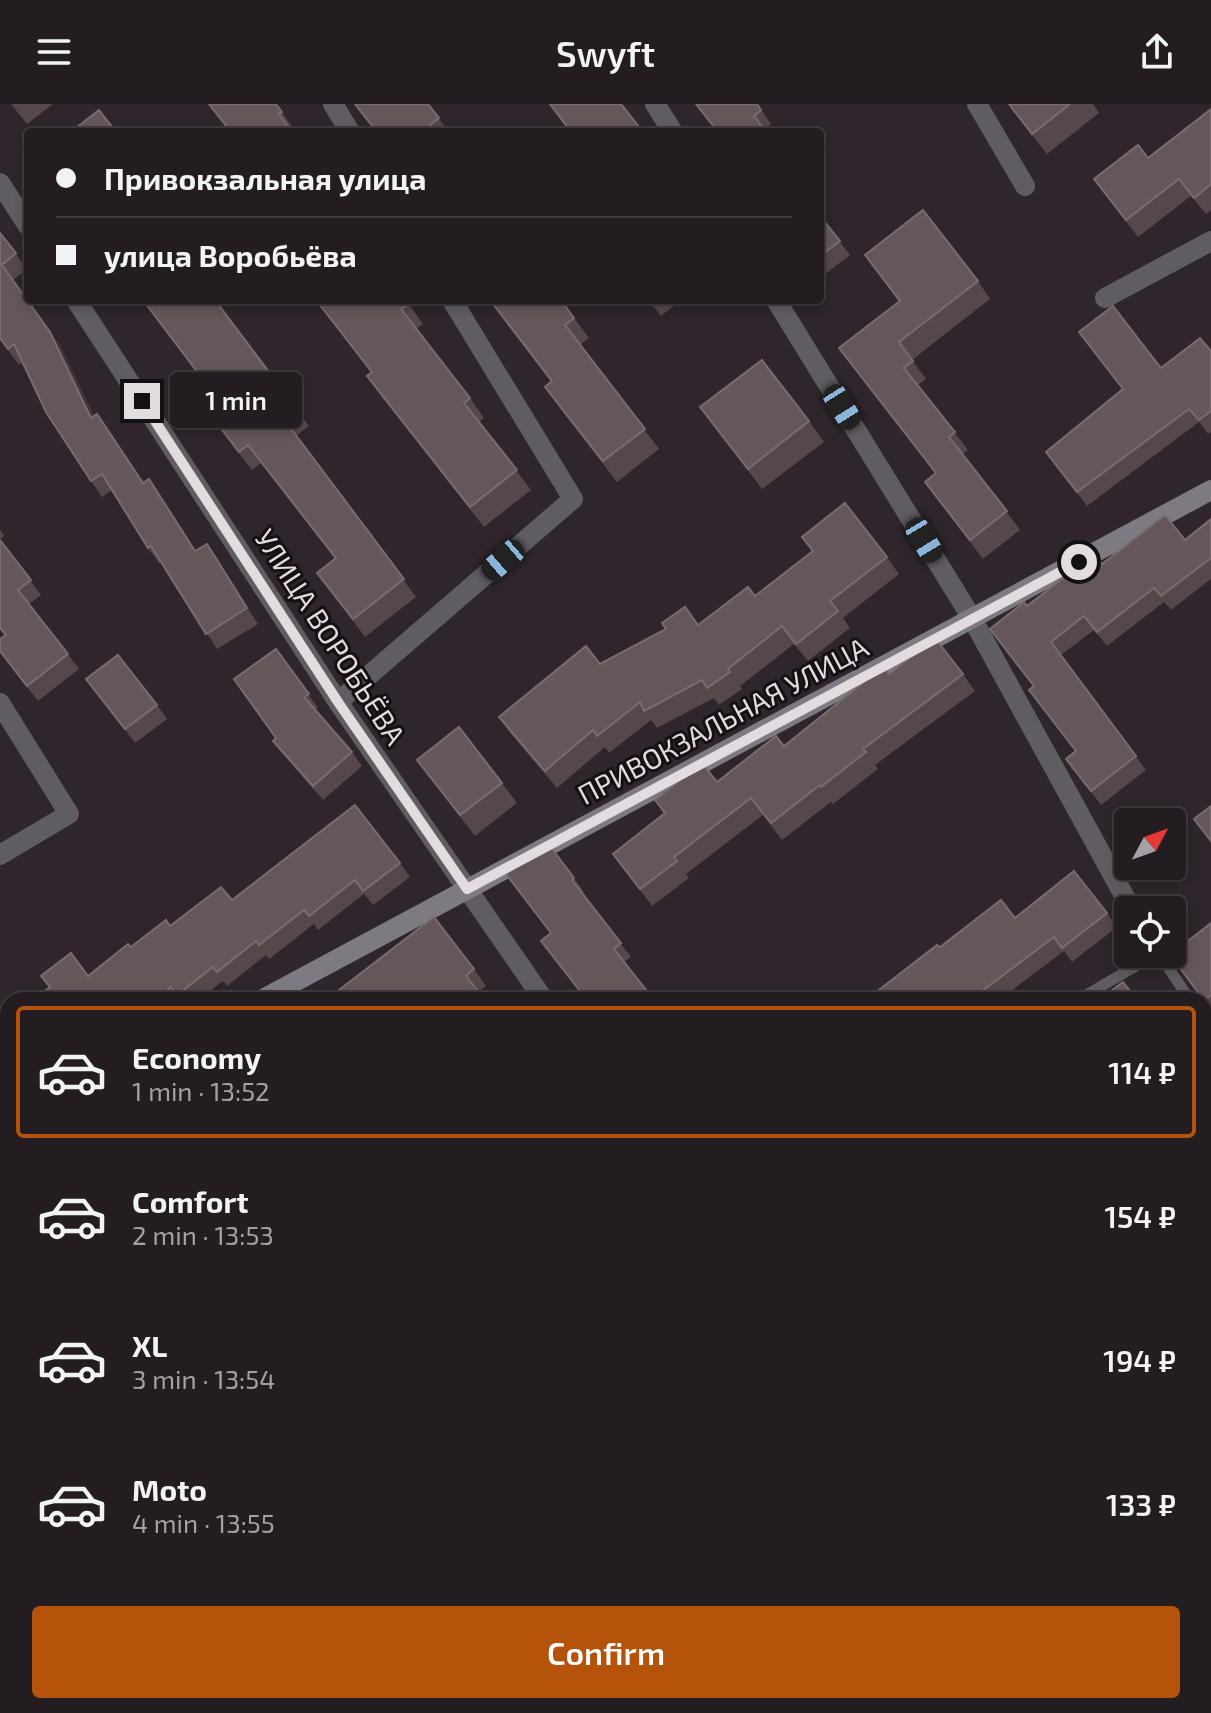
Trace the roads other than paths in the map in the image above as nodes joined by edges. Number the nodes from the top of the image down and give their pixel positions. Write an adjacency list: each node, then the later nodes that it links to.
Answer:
1 (333, 104): 4 (street)
2 (655, 104): 5 (street)
3 (977, 104): 7 (street)
4 (348, 128)
5 (670, 128)
6 (0, 183): 8 (street)
7 (1025, 186)
8 (24, 220)
9 (1211, 241): 10 (street)
10 (1105, 298)
11 (79, 304): 16 (street, УЛИЦА ВОРОБЬЁВА)
12 (454, 304): 16 (street)
13 (778, 304): 15 (street)
14 (1211, 490): 15 (street, ПРИВОКЗАЛЬНАЯ УЛИЦА)
15 (973, 620): 19 (street, ПРИВОКЗАЛЬНАЯ УЛИЦА); 20 (street)
16 (338, 702): 19 (street, УЛИЦА ВОРОБЬЁВА)
17 (0, 703): 18 (street)
18 (0, 855)
19 (467, 889): 23 (street, ПРИВОКЗАЛЬНАЯ УЛИЦА); 24 (street, УЛИЦА ВОРОБЬЁВА)
20 (1124, 896)
21 (1133, 968): 25 (lane)
22 (1167, 968): 26 (lane)
23 (276, 992)
24 (538, 992)
25 (1092, 992)
26 (1184, 992)

